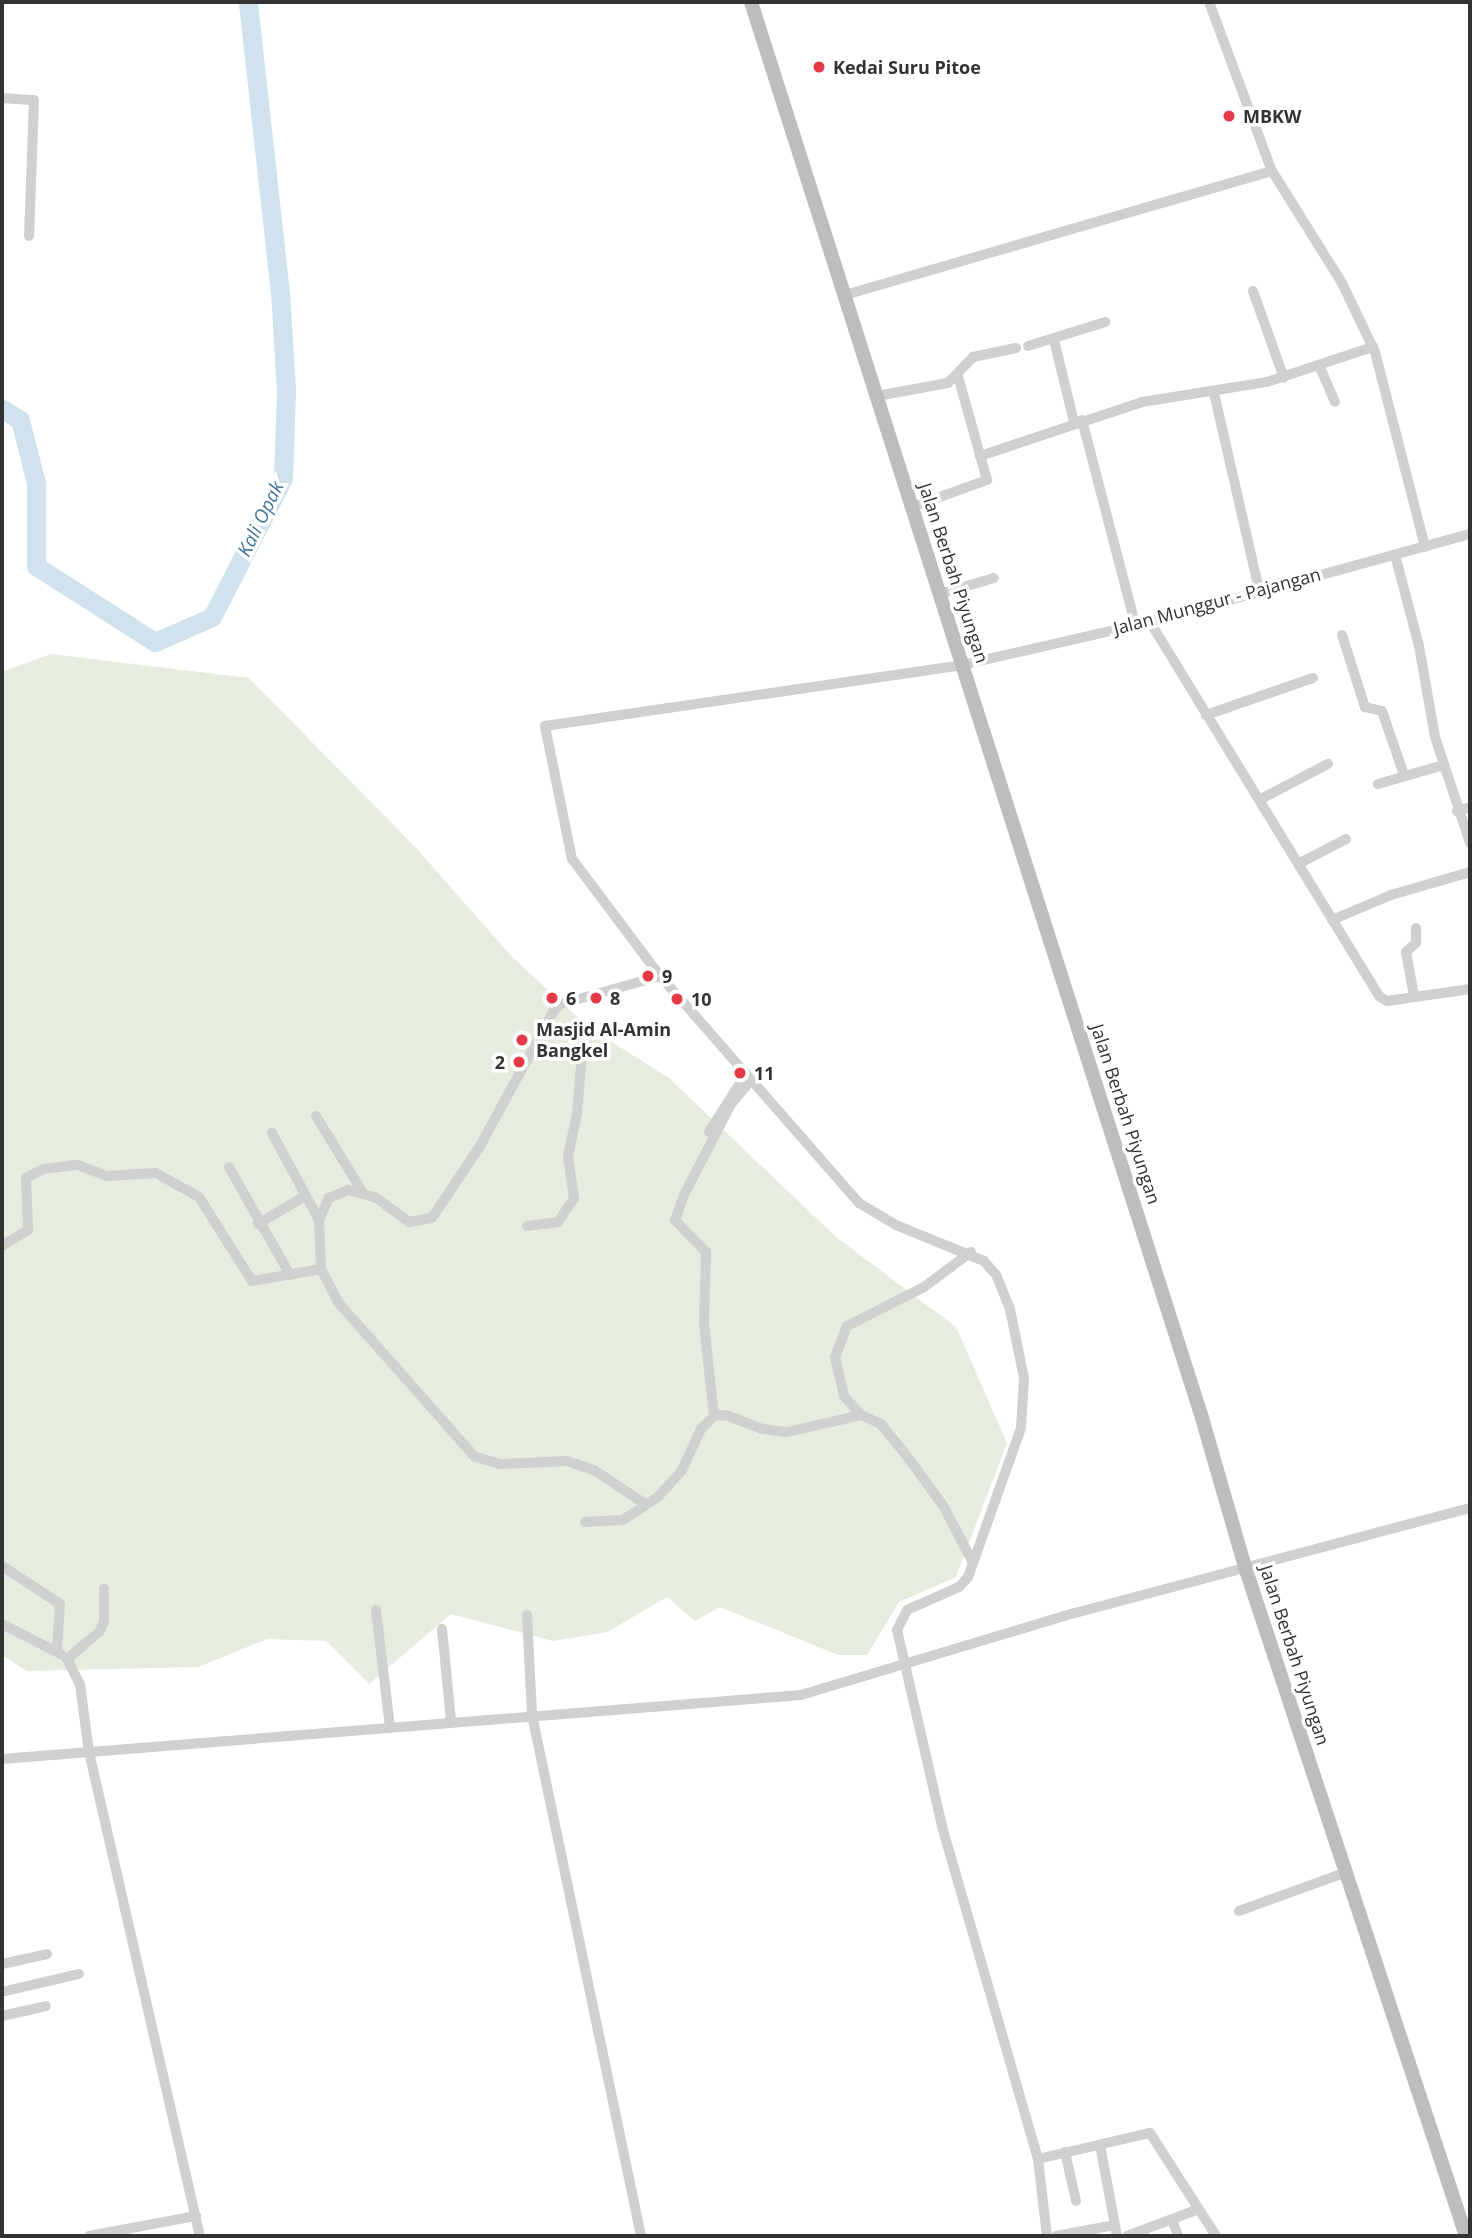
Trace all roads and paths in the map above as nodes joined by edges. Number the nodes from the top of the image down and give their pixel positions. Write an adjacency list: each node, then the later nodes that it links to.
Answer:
1 (751, 2): 7 (street, Jalan Berbah Piyungan)
2 (1209, 2): 4 (street)
3 (2, 98): 5 (street)
4 (1272, 171): 7 (street); 11 (street)
5 (29, 236)
6 (1253, 291): 15 (street)
7 (845, 295): 17 (street, Jalan Berbah Piyungan)
8 (1105, 322): 9 (street)
9 (1054, 340): 10 (street); 19 (street)
10 (1028, 346)
11 (1373, 347): 13 (street); 23 (street)
12 (1016, 348): 14 (street)
13 (1319, 365): 15 (street); 18 (street)
14 (958, 376): 17 (street); 20 (street)
15 (1284, 378): 16 (street)
16 (1214, 393): 19 (street); 26 (street)
17 (877, 396): 21 (street, Jalan Berbah Piyungan)
18 (1335, 402)
19 (1078, 421): 20 (street); 29 (street)
20 (980, 456): 21 (street)
21 (912, 508): 27 (street, Jalan Berbah Piyungan)
22 (1470, 534): 23 (street, Jalan Munggur - Pajangan)
23 (1425, 547): 24 (street, Jalan Munggur - Pajangan)
24 (1395, 555): 26 (street, Jalan Munggur - Pajangan); 35 (street)
25 (994, 578): 27 (street)
26 (1259, 590): 28 (street, Jalan Munggur - Pajangan)
27 (940, 594): 31 (street, Jalan Berbah Piyungan)
28 (1150, 622): 29 (street, Jalan Munggur - Pajangan); 33 (street)
29 (1135, 624): 31 (street, Jalan Munggur - Pajangan)
30 (1342, 635): 36 (street)
31 (962, 665): 47 (street, Jalan Munggur - Pajangan); 72 (street, Jalan Berbah Piyungan)
32 (1313, 678): 33 (street)
33 (1206, 715): 38 (street)
34 (1328, 764): 38 (street)
35 (1444, 765): 36 (street); 40 (street)
36 (1404, 775): 37 (street)
37 (1378, 784)
38 (1259, 800): 43 (street)
39 (1470, 807): 40 (street)
40 (1457, 811): 42 (street)
41 (1346, 839): 43 (street)
42 (1470, 843)
43 (1298, 864): 45 (street)
44 (1470, 872): 45 (street)
45 (1332, 920): 49 (street)
46 (1416, 928): 49 (street)
47 (660, 976): 51 (street); 56 (street)
48 (1470, 989): 49 (street)
49 (1414, 996)
50 (572, 1028): 60 (street)
51 (748, 1077): 53 (street); 62 (street); 66 (street)
52 (316, 1115): 56 (street)
53 (709, 1132)
54 (272, 1133): 57 (street)
55 (229, 1167): 59 (street)
56 (362, 1191): 58 (street)
57 (305, 1196): 58 (street); 59 (street)
58 (319, 1220): 63 (street)
59 (258, 1224): 64 (street)
60 (527, 1226)
61 (2, 1246): 64 (street)
62 (971, 1252): 65 (street); 70 (street)
63 (321, 1269): 64 (street); 67 (street)
64 (290, 1275)
65 (861, 1415): 66 (street); 70 (street)
66 (714, 1416): 67 (street)
67 (645, 1504): 69 (street)
68 (1470, 1508): 72 (street)
69 (585, 1521)
70 (972, 1562): 80 (street)
71 (2, 1566): 78 (street)
72 (1245, 1567): 80 (street); 86 (street, Jalan Berbah Piyungan)
73 (104, 1589): 79 (street)
74 (376, 1610): 83 (street)
75 (527, 1615): 81 (street)
76 (2, 1624): 78 (street)
77 (442, 1629): 82 (street)
78 (57, 1651): 79 (street)
79 (67, 1659): 84 (street)
80 (903, 1662): 81 (street); 96 (street)
81 (532, 1715): 82 (street); 104 (street)
82 (451, 1721): 83 (street)
83 (390, 1727): 84 (street)
84 (89, 1752): 85 (street); 99 (street)
85 (2, 1759)
86 (1348, 1872): 87 (street); 111 (street, Jalan Berbah Piyungan)
87 (1240, 1911)
88 (47, 1954): 89 (street)
89 (2, 1964)
90 (79, 1974): 91 (street)
91 (2, 1992)
92 (46, 2006): 93 (street)
93 (2, 2016)
94 (1100, 2145): 95 (street); 98 (street); 101 (street)
95 (1065, 2152): 96 (street); 97 (street)
96 (1038, 2159): 105 (street)
97 (1076, 2201)
98 (1196, 2210): 100 (street); 110 (street)
99 (196, 2216): 102 (street); 103 (street)
100 (1173, 2222): 108 (street); 109 (street)
101 (1114, 2225): 106 (street); 107 (street)
102 (89, 2236)
103 (200, 2236)
104 (641, 2236)
105 (1047, 2236)
106 (1056, 2236)
107 (1116, 2236)
108 (1127, 2236)
109 (1178, 2236)
110 (1216, 2236)
111 (1466, 2236)

